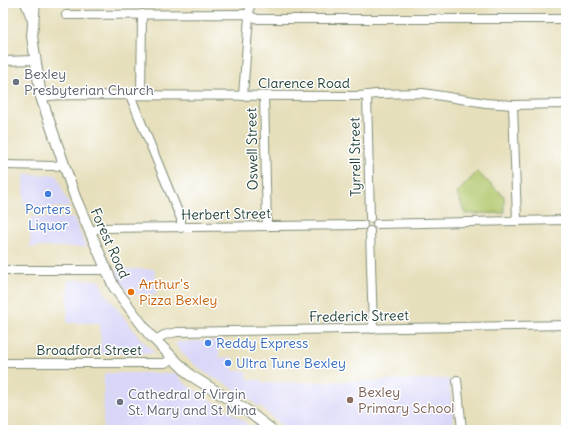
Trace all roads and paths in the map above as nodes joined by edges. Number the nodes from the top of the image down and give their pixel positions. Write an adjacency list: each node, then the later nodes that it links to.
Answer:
1 (25, 3): 8 (street)
2 (35, 3): 8 (main road, Forest Road)
3 (250, 3): 6 (street, Oswell Street)
4 (142, 14): 5 (street); 6 (street); 12 (street)
5 (66, 15)
6 (250, 16): 7 (street); 14 (street, Oswell Street)
7 (566, 19)
8 (33, 23): 9 (main road, Forest Road)
9 (34, 60): 10 (street); 16 (main road, Forest Road)
10 (3, 61)
11 (132, 95): 12 (street, Clarence Road); 16 (street, Clarence Road); 27 (street)
12 (141, 95): 14 (street, Clarence Road)
13 (367, 95): 15 (street, Clarence Road); 18 (street, Clarence Road); 21 (street, Tyrrell Street)
14 (243, 96): 15 (street, Clarence Road)
15 (264, 96): 25 (street, Oswell Street)
16 (41, 97): 19 (main road, Forest Road)
17 (566, 104): 18 (street, Clarence Road)
18 (513, 105): 22 (street)
19 (63, 163): 20 (street); 29 (main road, Forest Road)
20 (3, 165)
21 (370, 218): 24 (street); 26 (street)
22 (517, 220): 23 (street); 24 (street)
23 (566, 220)
24 (377, 224): 28 (street)
25 (266, 226): 26 (street, Herbert Street); 27 (street, Herbert Street)
26 (363, 226): 28 (street)
27 (181, 228): 29 (street, Herbert Street)
28 (370, 231): 33 (street)
29 (90, 232): 31 (main road, Forest Road)
30 (3, 270): 31 (street)
31 (106, 270): 34 (main road, Forest Road)
32 (566, 325): 33 (street, Frederick Street)
33 (373, 329): 34 (street, Frederick Street)
34 (155, 340): 35 (main road, Forest Road)
35 (173, 358): 36 (street, Broadford Street); 38 (main road, Forest Road)
36 (3, 363)
37 (457, 380): 39 (street)
38 (272, 430)
39 (462, 430)

